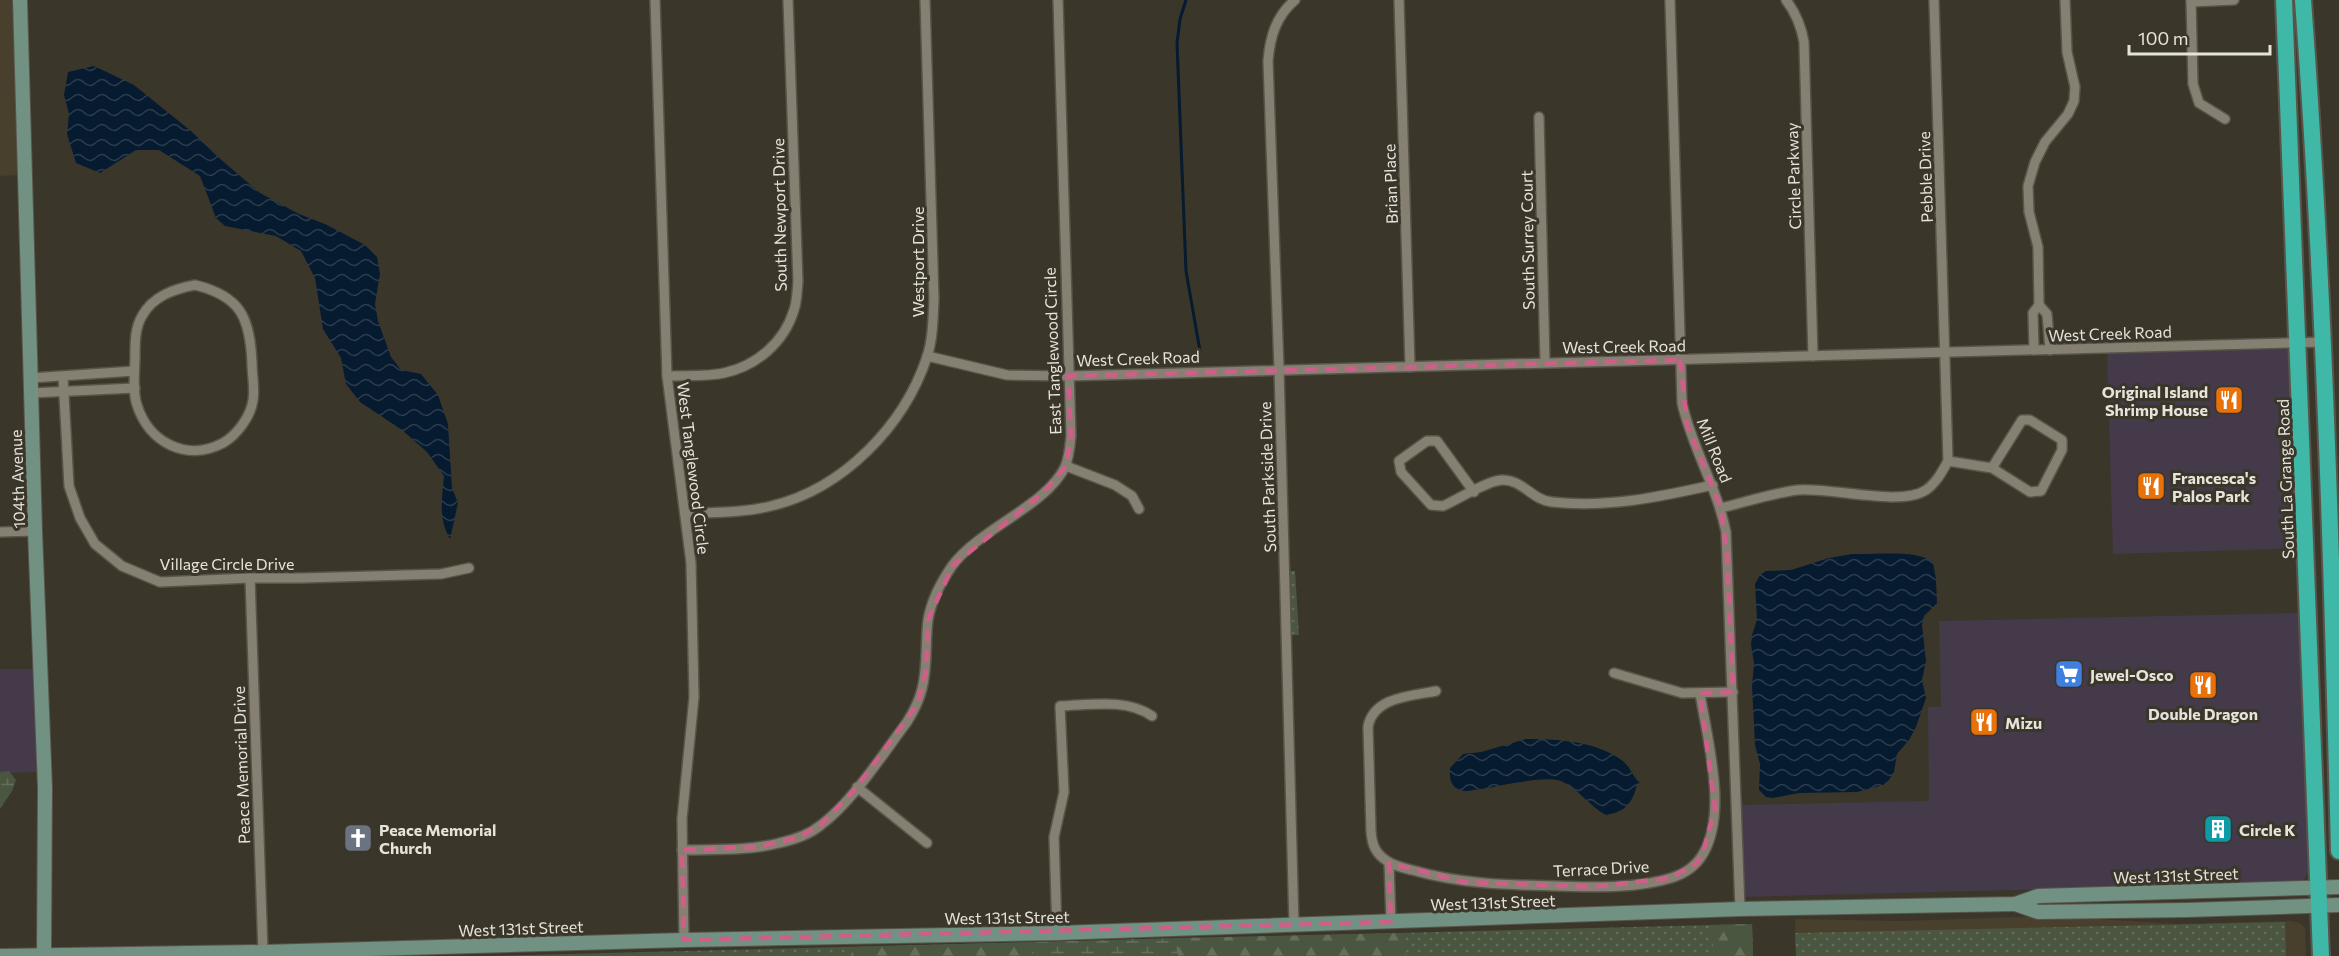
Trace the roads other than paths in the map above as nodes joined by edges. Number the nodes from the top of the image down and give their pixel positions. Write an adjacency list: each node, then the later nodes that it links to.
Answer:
1 (20, 0): 34 (street, 104th Avenue)
2 (655, 0): 32 (street, West Tanglewood Circle)
3 (788, 0): 32 (street, South Newport Drive)
4 (926, 0): 24 (street, Westport Drive)
5 (1058, 0): 31 (street, East Tanglewood Circle)
6 (1295, 0): 29 (street, South Parkside Drive)
7 (1399, 0): 28 (street, Brian Place)
8 (1670, 0): 26 (street, Mill Road)
9 (1786, 0): 25 (street, Circle Parkway)
10 (1934, 0): 23 (street, Pebble Drive)
11 (2065, 0): 18 (street)
12 (2234, 0): 15 (street)
13 (2284, 0): 20 (highway, South La Grange Road)
14 (2303, 0): 19 (highway)
15 (2191, 1): 17 (street)
16 (1539, 117): 27 (street, South Surrey Court)
17 (2225, 119)
18 (2039, 305): 21 (street); 22 (street)
19 (2324, 342): 20 (street, West Creek Road); 58 (highway)
20 (2298, 343): 22 (street, West Creek Road); 61 (highway, South La Grange Road)
21 (2034, 350): 22 (street, West Creek Road); 23 (street, West Creek Road)
22 (2050, 350)
23 (1946, 353): 25 (street, West Creek Road); 38 (street, Pebble Drive)
24 (927, 356): 31 (street, West Creek Road); 45 (street, Westport Drive)
25 (1814, 356): 26 (street, West Creek Road)
26 (1680, 360): 27 (street, West Creek Road); 41 (street, Mill Road)
27 (1545, 362): 28 (street, West Creek Road)
28 (1410, 367): 29 (street, West Creek Road)
29 (1279, 369): 31 (street, West Creek Road); 67 (street, South Parkside Drive)
30 (134, 371): 33 (street); 35 (street); 35 (street)
31 (1068, 375): 39 (street, East Tanglewood Circle)
32 (667, 376): 45 (street, West Tanglewood Circle)
33 (63, 377): 34 (street); 36 (street, Village Circle Drive)
34 (31, 378): 37 (street, 104th Avenue)
35 (135, 388): 36 (street)
36 (65, 392): 37 (street); 49 (street, Village Circle Drive)
37 (31, 393): 46 (street, 104th Avenue)
38 (1948, 461): 40 (street); 43 (street)
39 (1066, 466): 44 (street); 55 (street, East Tanglewood Circle)
40 (1992, 468): 40 (street)
41 (1713, 485): 42 (street); 43 (street, Mill Road)
42 (1474, 492): 42 (street)
43 (1721, 508): 52 (street, Mill Road)
44 (1139, 509)
45 (685, 513): 57 (street, West Tanglewood Circle)
46 (35, 531): 47 (street); 71 (street, 104th Avenue)
47 (0, 532)
48 (470, 568): 49 (street, Village Circle Drive)
49 (250, 578): 70 (street, Peace Memorial Drive)
50 (1614, 673): 53 (street)
51 (1436, 691): 59 (street)
52 (1733, 692): 53 (street); 65 (street, Mill Road)
53 (1700, 693): 59 (street, Terrace Drive)
54 (1152, 716): 68 (street)
55 (857, 787): 56 (street); 57 (street, East Tanglewood Circle)
56 (927, 843)
57 (682, 850): 69 (street, West Tanglewood Circle)
58 (2339, 851)
59 (1389, 863): 66 (street)
60 (2339, 887): 61 (street, West 131st Street)
61 (2319, 888): 62 (street, West 131st Street); 63 (highway, South La Grange Road)
62 (2015, 904): 63 (street, West 131st Street); 65 (street, West 131st Street)
63 (2320, 905): 64 (street, West 131st Street); 73 (highway, South La Grange Road)
64 (2339, 905)
65 (1740, 909): 66 (street, West 131st Street)
66 (1391, 922): 67 (street, West 131st Street)
67 (1294, 925): 68 (street, West 131st Street)
68 (1057, 933): 69 (street, West 131st Street)
69 (684, 940): 70 (street, West 131st Street)
70 (263, 952): 71 (street, West 131st Street)
71 (44, 955): 72 (street, West 131st Street)
72 (0, 956)
73 (2320, 956)

